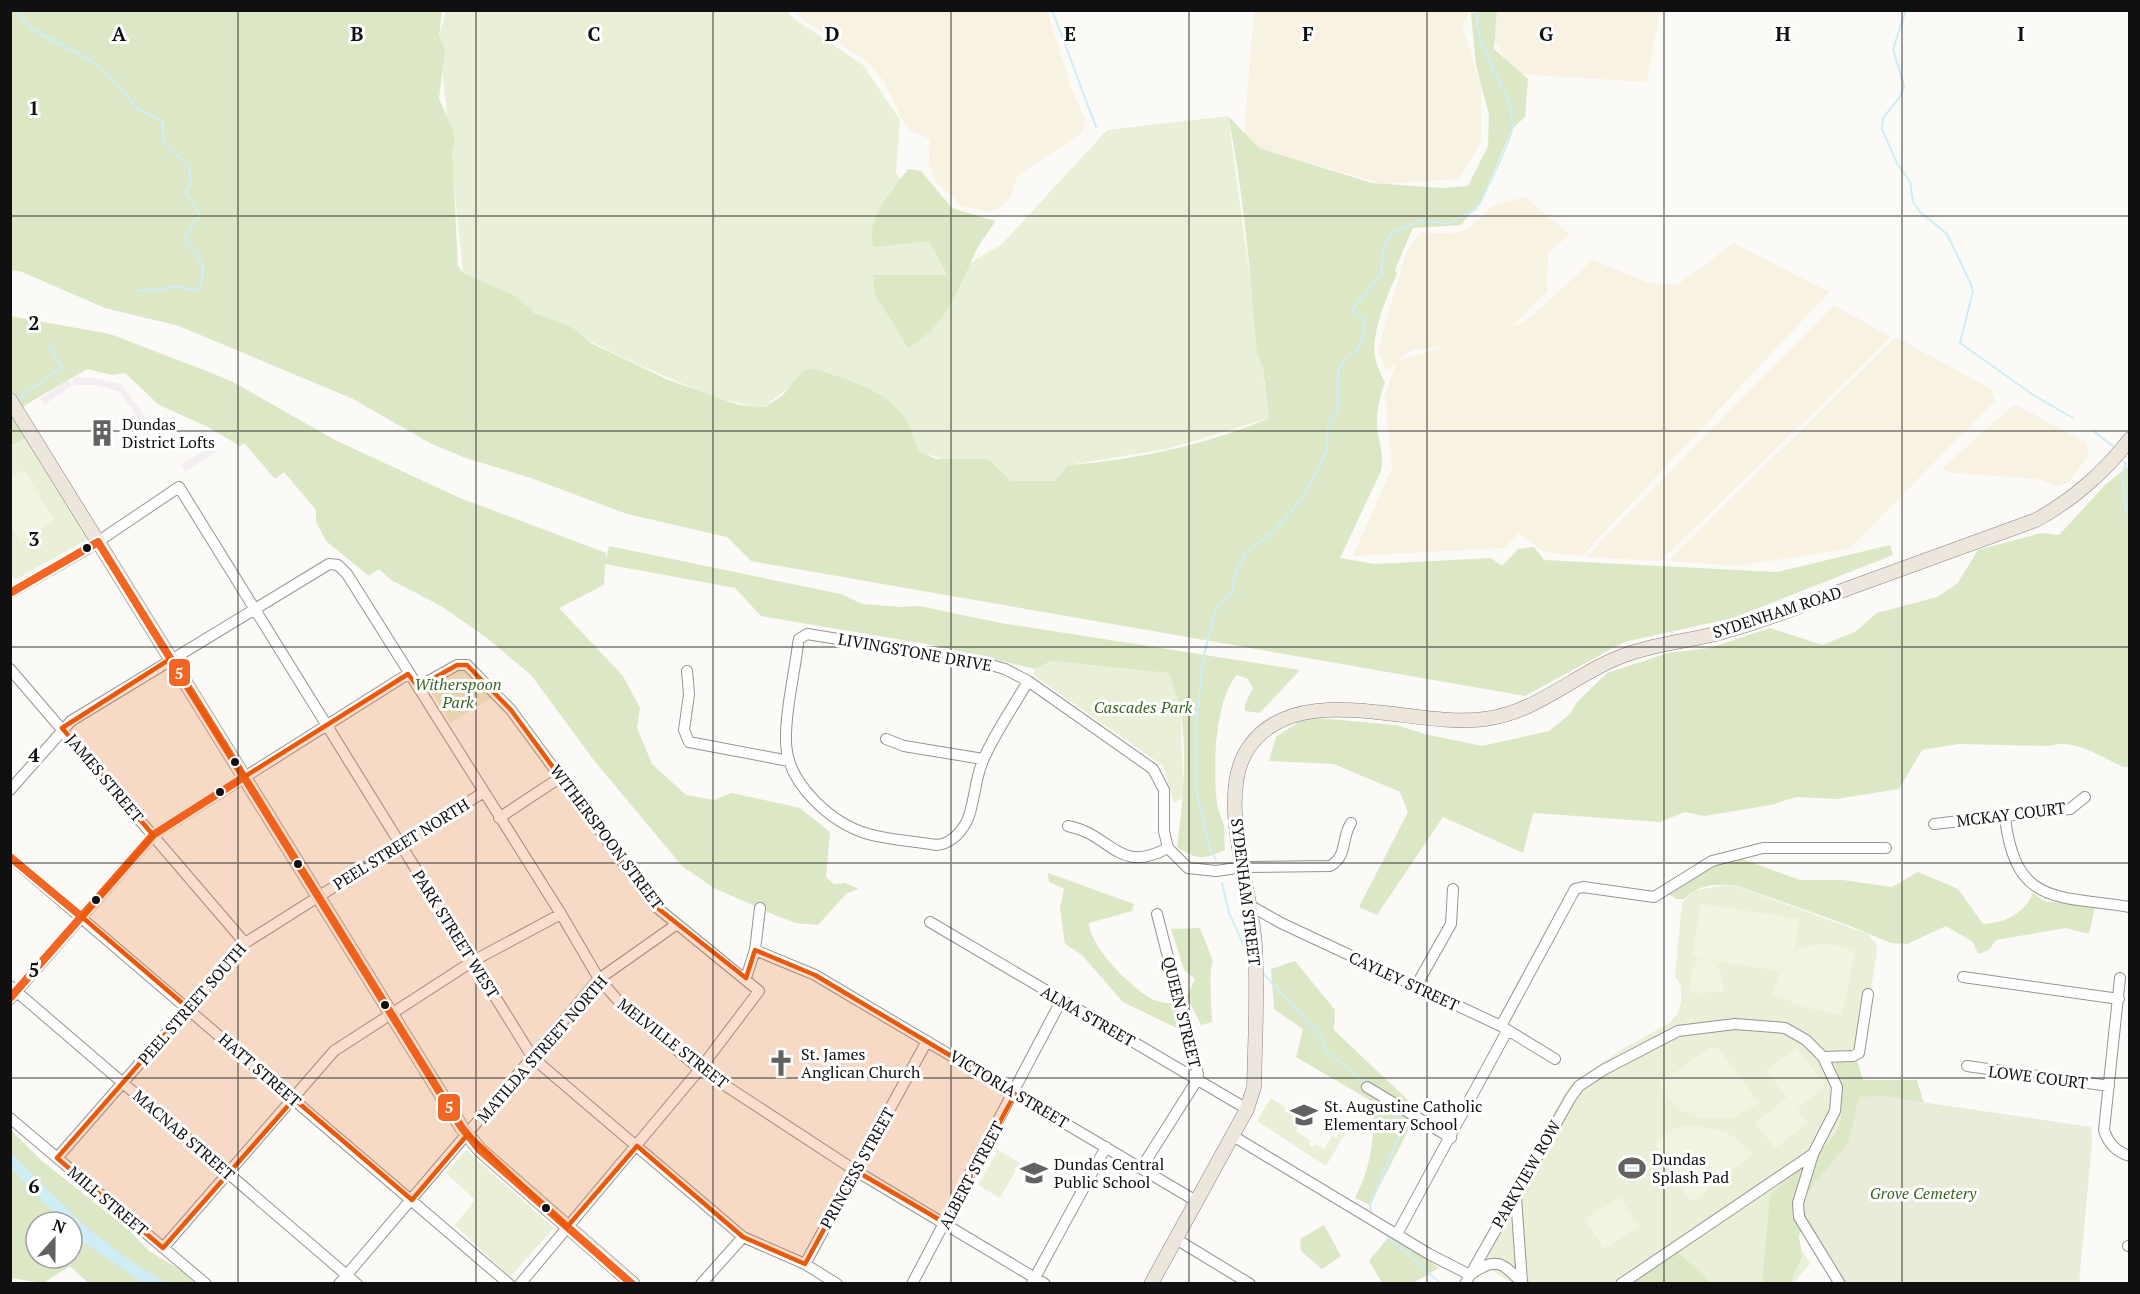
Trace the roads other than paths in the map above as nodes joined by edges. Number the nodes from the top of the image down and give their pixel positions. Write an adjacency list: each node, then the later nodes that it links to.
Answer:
1 (14, 406): 3 (main road)
2 (2130, 439): 12 (main road, SYDENHAM ROAD)
3 (98, 542): 4 (street); 5 (street, PARK STREET WEST); 6 (main road)
4 (10, 593)
5 (254, 609): 6 (street); 9 (street, MELVILLE STREET); 13 (street, PARK STREET WEST)
6 (170, 659): 14 (street); 18 (main road)
7 (10, 669): 14 (street, JAMES STREET)
8 (687, 671): 17 (street)
9 (408, 674): 11 (street, MELVILLE STREET); 13 (street)
10 (1028, 681): 16 (street); 17 (street, LIVINGSTONE DRIVE); 30 (street, LIVINGSTONE DRIVE)
11 (417, 687): 19 (street, WITHERSPOON STREET); 21 (street, MELVILLE STREET)
12 (1398, 715): 33 (main road, SYDENHAM STREET)
13 (328, 725): 18 (street); 29 (street, PARK STREET WEST)
14 (62, 728): 20 (street); 28 (street, JAMES STREET)
15 (886, 738): 16 (street)
16 (983, 759): 17 (street)
17 (789, 762)
18 (244, 777): 28 (street); 35 (main road)
19 (561, 777): 23 (street); 43 (street, WITHERSPOON STREET)
20 (10, 790)
21 (484, 792): 23 (street, MELVILLE STREET); 29 (street, PEEL STREET NORTH)
22 (2085, 797): 24 (street, MCKAY COURT)
23 (499, 818): 39 (street, MELVILLE STREET)
24 (2005, 818): 26 (street, MCKAY COURT); 37 (street)
25 (1351, 823): 33 (street)
26 (1934, 824)
27 (1068, 826): 30 (street)
28 (153, 835): 41 (street); 44 (street, JAMES STREET)
29 (400, 844): 35 (street, PEEL STREET NORTH); 46 (street, PARK STREET WEST)
30 (1168, 848): 33 (street)
31 (1886, 848): 58 (street)
32 (10, 857): 41 (street, HATT STREET)
33 (1244, 867): 36 (main road, SYDENHAM STREET)
34 (1453, 889): 51 (street)
35 (317, 895): 44 (street, PEEL STREET SOUTH); 57 (main road)
36 (1251, 906): 51 (street, CAYLEY STREET); 71 (main road, SYDENHAM STREET)
37 (2130, 907)
38 (759, 908): 45 (street)
39 (561, 914): 46 (street); 50 (street, MELVILLE STREET)
40 (1157, 914): 65 (street, QUEEN STREET)
41 (82, 916): 52 (street); 56 (street, HATT STREET)
42 (930, 922): 55 (street, ALMA STREET)
43 (677, 924): 48 (street, WITHERSPOON STREET); 50 (street, MATILDA STREET NORTH)
44 (245, 943): 56 (street, PEEL STREET SOUTH)
45 (754, 950): 48 (street); 59 (street, VICTORIA STREET)
46 (473, 961): 57 (street); 61 (street, PARK STREET WEST)
47 (1963, 977): 54 (street)
48 (746, 978): 64 (street, WITHERSPOON STREET)
49 (2120, 978): 54 (street)
50 (599, 979): 61 (street, MATILDA STREET NORTH); 64 (street, MELVILLE STREET)
51 (1416, 986): 58 (street, CAYLEY STREET)
52 (13, 992): 66 (street, MACNAB STREET)
53 (1868, 994): 60 (street)
54 (2119, 999): 67 (street)
55 (1061, 1002): 65 (street, ALMA STREET); 69 (street, ALBERT STREET)
56 (188, 1008): 66 (street, PEEL STREET SOUTH); 70 (street, HATT STREET)
57 (392, 1014): 70 (street); 73 (main road)
58 (1504, 1029): 62 (street, CAYLEY STREET); 75 (street)
59 (927, 1041): 69 (street, VICTORIA STREET); 82 (street, PRINCESS STREET)
60 (1823, 1057): 78 (street); 84 (street, PARKVIEW ROW)
61 (533, 1058): 73 (street, MATILDA STREET NORTH); 76 (street, PARK STREET WEST)
62 (1555, 1059)
63 (1967, 1066): 67 (street, LOWE COURT)
64 (700, 1069): 76 (street); 82 (street, MELVILLE STREET)
65 (1197, 1080): 71 (street, ALMA STREET); 81 (street, QUEEN STREET)
66 (123, 1083): 80 (street, PEEL STREET SOUTH); 83 (street, MACNAB STREET)
67 (2109, 1086): 79 (street)
68 (1367, 1087): 75 (street)
69 (1015, 1094): 77 (street, VICTORIA STREET); 87 (street, ALBERT STREET)
70 (294, 1099): 83 (street); 85 (street, HATT STREET)
71 (1247, 1109): 74 (main road, SYDENHAM STREET)
72 (10, 1118): 80 (street, MILL STREET)
73 (468, 1134): 85 (street, MATILDA STREET NORTH); 88 (main road)
74 (1233, 1136): 86 (main road, SYDENHAM STREET); 89 (street)
75 (1451, 1138): 89 (street)
76 (637, 1146): 88 (street); 90 (street, PARK STREET WEST)
77 (1106, 1147): 81 (street, VICTORIA STREET); 96 (street)
78 (1813, 1154): 109 (street); 110 (street)
79 (2130, 1156)
80 (57, 1158): 92 (street, MILL STREET)
81 (1142, 1167): 86 (street, VICTORIA STREET)
82 (856, 1171): 87 (street, MELVILLE STREET); 93 (street, PRINCESS STREET)
83 (229, 1173): 92 (street); 94 (street, MACNAB STREET)
84 (1516, 1197): 95 (street, PARKVIEW ROW); 97 (street)
85 (412, 1200): 94 (street, MATILDA STREET NORTH); 101 (street, HATT STREET)
86 (1196, 1202): 91 (main road, SYDENHAM STREET)
87 (945, 1223): 96 (street, MELVILLE STREET); 106 (street, ALBERT STREET)
88 (567, 1227): 102 (street); 103 (main road)
89 (1396, 1234): 95 (street)
90 (743, 1237): 93 (street, PARK STREET WEST); 104 (street)
91 (1176, 1239): 107 (main road, SYDENHAM STREET); 108 (street)
92 (163, 1248): 98 (street, MILL STREET)
93 (805, 1264): 105 (street, PARK STREET WEST)
94 (347, 1275): 99 (street, MATILDA STREET NORTH); 100 (street, MACNAB STREET)
95 (1468, 1279): 97 (street)
96 (1037, 1282)
97 (1522, 1283)
98 (206, 1284)
99 (339, 1284)
100 (357, 1284)
101 (509, 1284)
102 (520, 1284)
103 (633, 1284)
104 (701, 1284)
105 (837, 1284)
106 (912, 1284)
107 (1151, 1284)
108 (1250, 1284)
109 (1622, 1284)
110 (1840, 1284)

